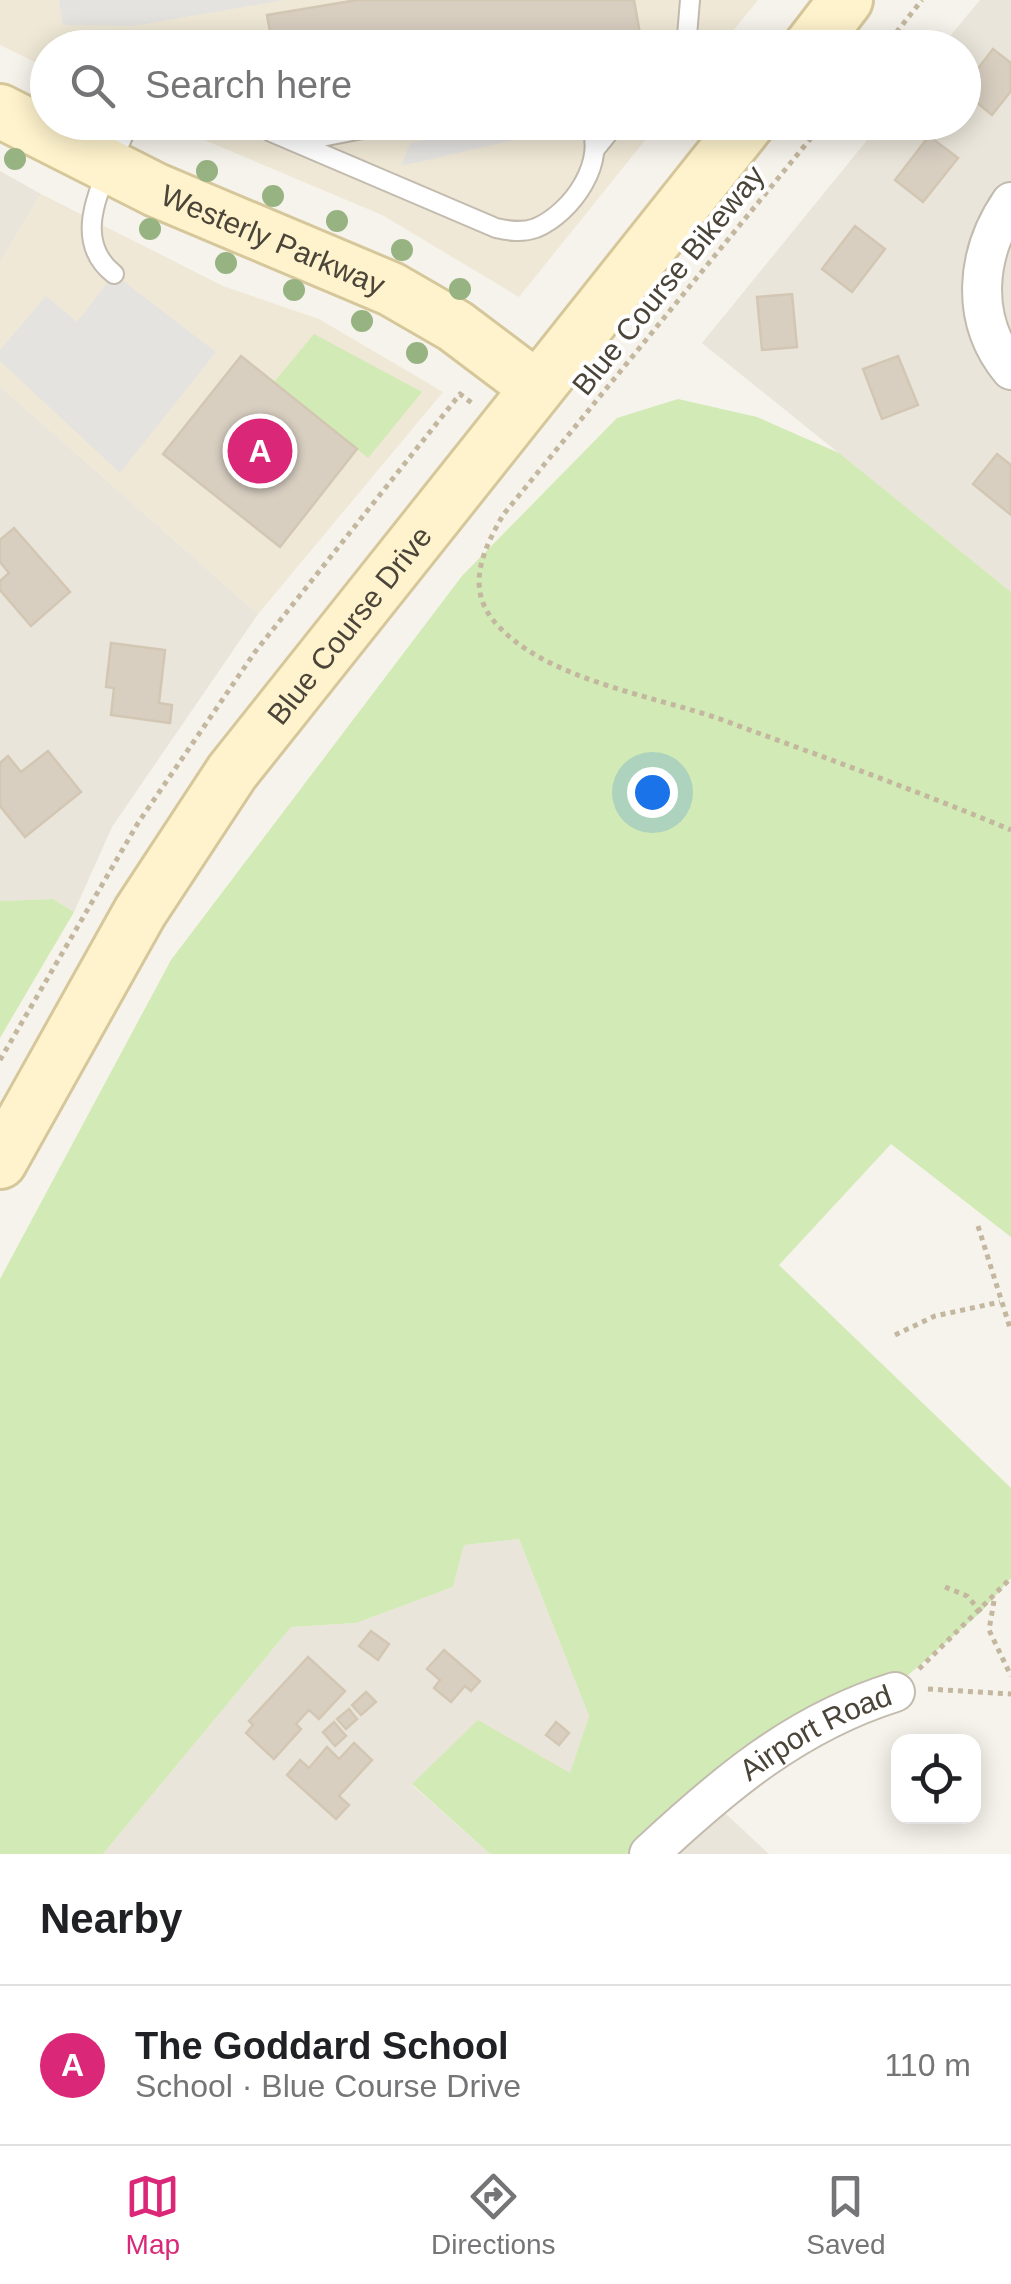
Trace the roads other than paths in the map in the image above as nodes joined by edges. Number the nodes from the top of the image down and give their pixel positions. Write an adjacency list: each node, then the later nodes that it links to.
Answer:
1 (690, 0): 3 (lane)
2 (846, 0): 4 (main road)
3 (688, 30)
4 (823, 30)
5 (0, 111): 6 (main road, Westerly Parkway)
6 (30, 120)
7 (292, 140): 12 (lane)
8 (305, 140): 12 (lane)
9 (594, 140): 14 (lane)
10 (603, 140): 14 (lane)
11 (735, 140): 18 (main road, Blue Course Drive)
12 (295, 142): 14 (lane)
13 (120, 146): 16 (lane); 18 (main road, Westerly Parkway)
14 (596, 148)
15 (1011, 202): 17 (street)
16 (114, 274)
17 (1011, 370)
18 (536, 387): 19 (main road, Blue Course Drive)
19 (0, 1162)
20 (895, 1692): 21 (street, Airport Road)
21 (650, 1854)

